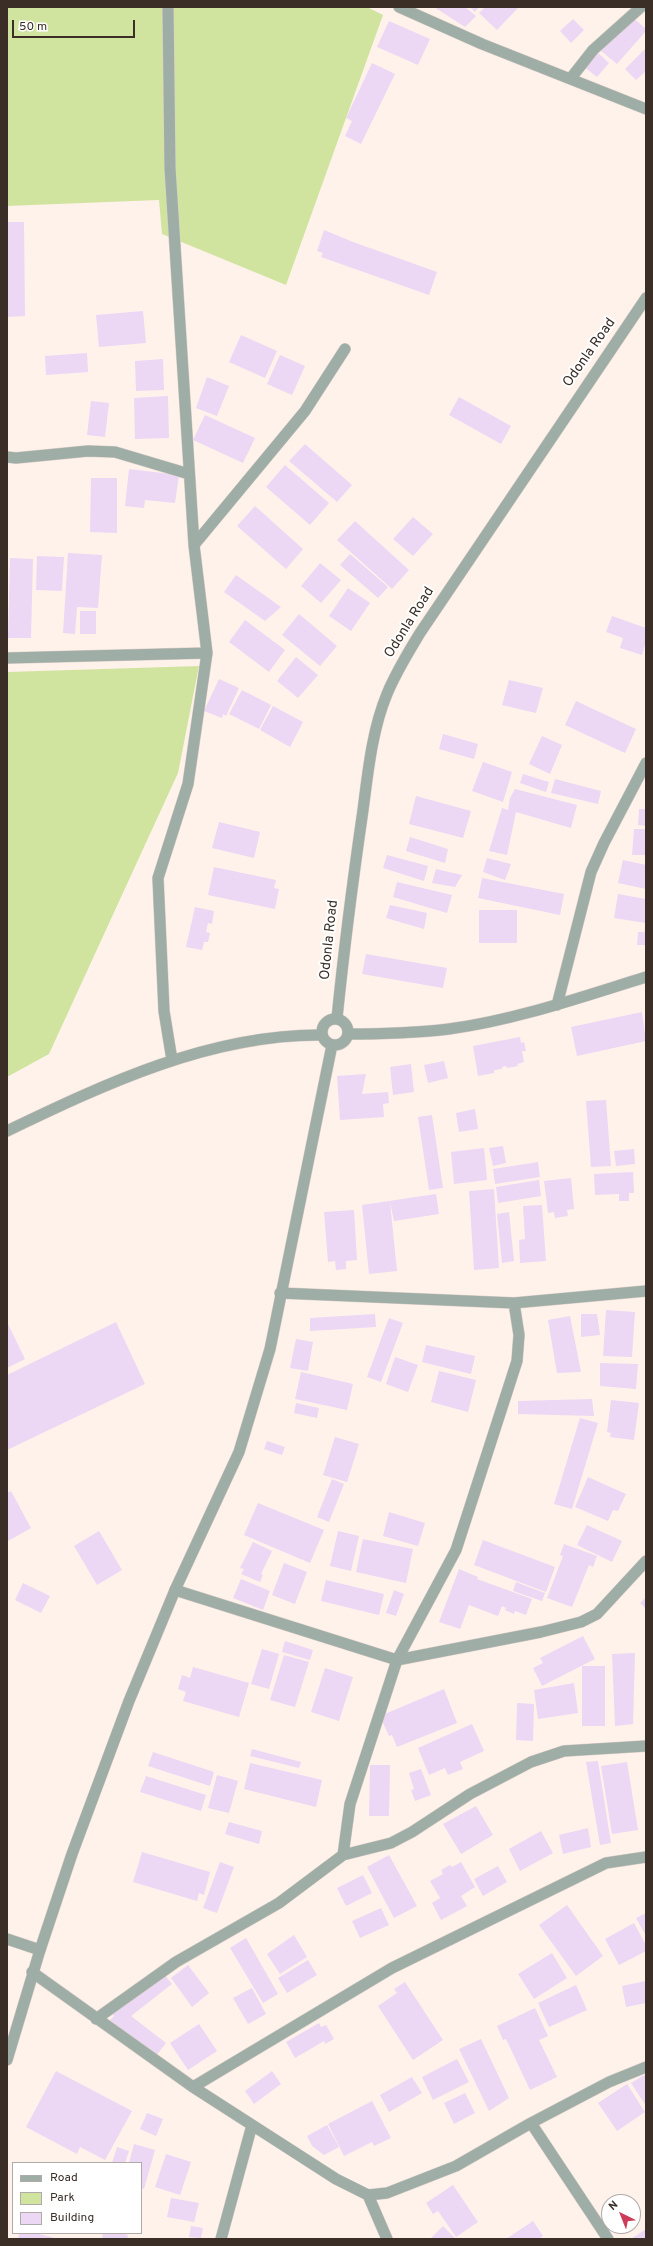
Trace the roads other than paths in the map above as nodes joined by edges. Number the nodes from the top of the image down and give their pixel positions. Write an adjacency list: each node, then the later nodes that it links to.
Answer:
1 (168, 7): 9 (street)
2 (399, 7): 4 (street)
3 (641, 7): 4 (street)
4 (570, 78): 5 (street)
5 (646, 109)
6 (646, 298): 16 (street, Odonla Road)
7 (345, 349): 10 (street)
8 (7, 457): 9 (street)
9 (189, 474): 10 (street)
10 (194, 545): 11 (street)
11 (207, 653): 12 (street); 20 (street)
12 (7, 658)
13 (646, 763): 15 (street)
14 (646, 977): 15 (street)
15 (557, 1005): 17 (street)
16 (337, 1018): 17 (street); 18 (street)
17 (348, 1034): 19 (street)
18 (322, 1035): 19 (street); 20 (street)
19 (332, 1046): 23 (street)
20 (172, 1060): 21 (street)
21 (7, 1131)
22 (646, 1291): 24 (street)
23 (280, 1293): 24 (street); 26 (street)
24 (514, 1303): 27 (street)
25 (646, 1561): 27 (street)
26 (175, 1590): 27 (street); 32 (street)
27 (397, 1660): 29 (street)
28 (646, 1746): 29 (street)
29 (343, 1855): 34 (street)
30 (646, 1856): 37 (street)
31 (7, 1939): 32 (street)
32 (40, 1950): 33 (street)
33 (32, 1972): 34 (street); 35 (street)
34 (96, 2019): 37 (street)
35 (7, 2060)
36 (646, 2067): 38 (street)
37 (193, 2087): 39 (street)
38 (531, 2123): 40 (street); 43 (street)
39 (252, 2125): 40 (street); 41 (street)
40 (368, 2195): 42 (street)
41 (221, 2239)
42 (387, 2239)
43 (608, 2239)

